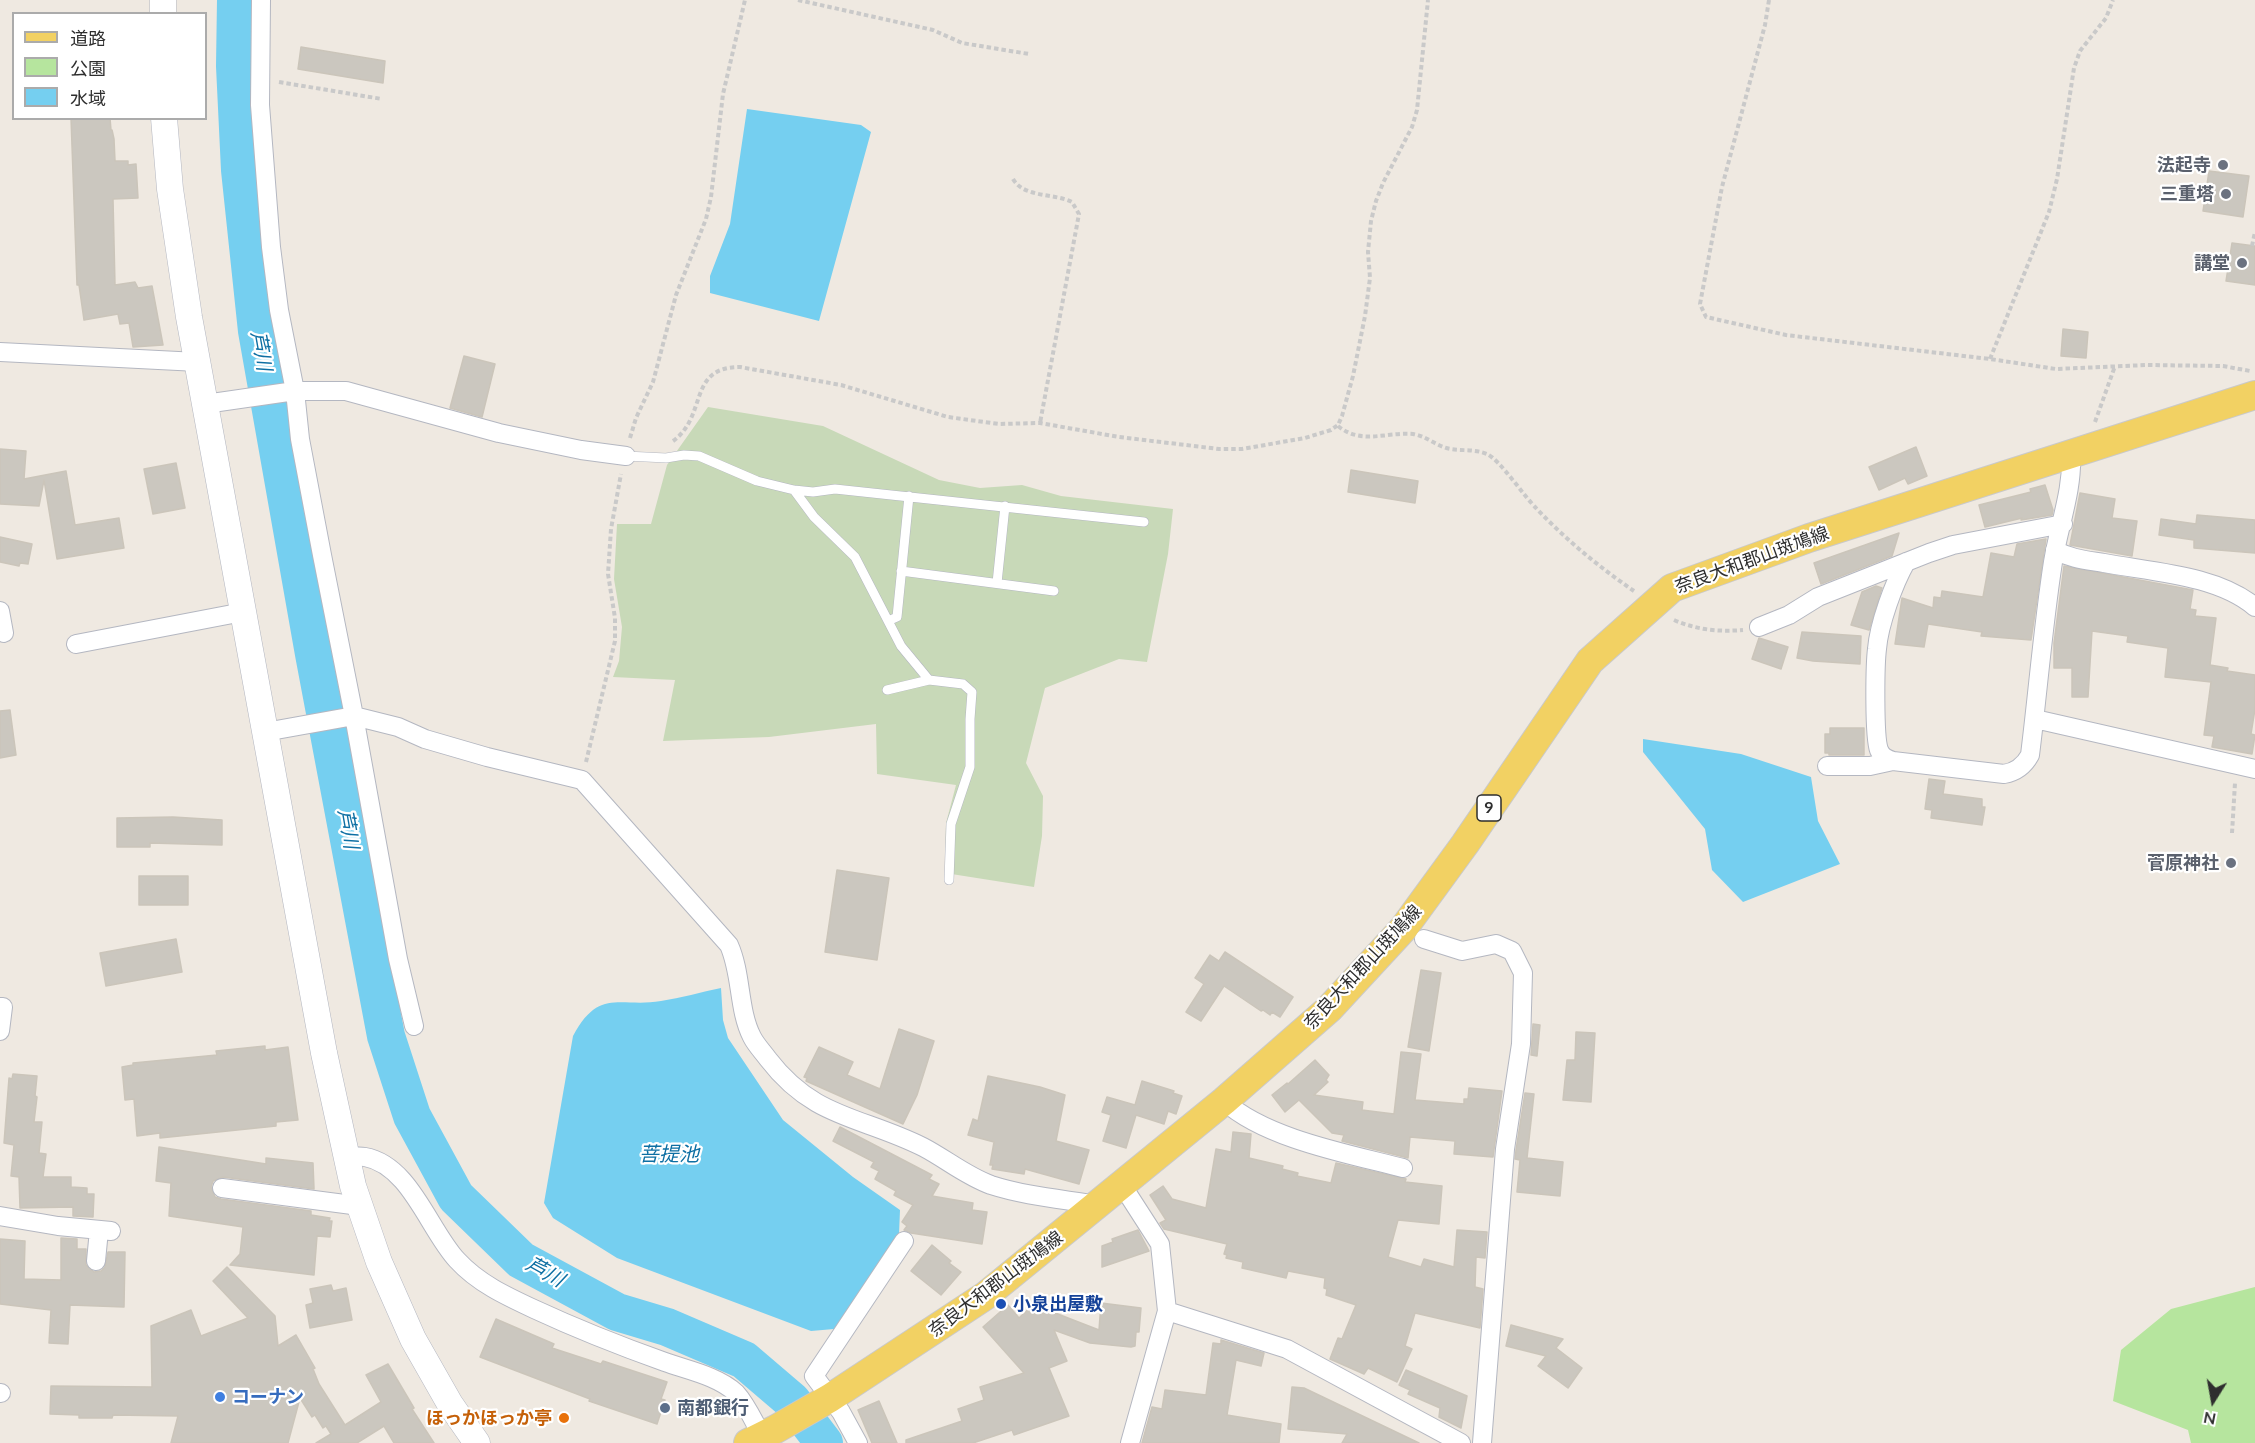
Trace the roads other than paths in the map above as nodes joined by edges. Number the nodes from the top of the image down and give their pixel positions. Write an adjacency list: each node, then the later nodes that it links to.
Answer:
1 (261, 0): 5 (street)
2 (164, 120): 4 (street)
3 (0, 352): 4 (street)
4 (198, 362): 7 (street)
5 (295, 391): 7 (street); 9 (street); 29 (street)
6 (2255, 395): 8 (main road, 奈良大和郡山斑鳩線 / 9)
7 (205, 404): 22 (street)
8 (2071, 453): 14 (street); 40 (main road, 奈良大和郡山斑鳩線 / 9)
9 (626, 456): 10 (lane)
10 (794, 490): 11 (lane); 23 (lane)
11 (909, 496): 12 (lane); 17 (lane)
12 (1005, 506): 13 (lane); 18 (lane)
13 (1144, 522)
14 (2063, 524): 15 (street); 16 (street)
15 (2055, 550): 20 (street); 30 (street)
16 (1906, 562): 24 (street); 32 (street)
17 (901, 571): 18 (lane); 23 (lane)
18 (997, 583): 19 (lane)
19 (1054, 591)
20 (2255, 607)
21 (0, 611): 25 (street)
22 (243, 612): 26 (street); 31 (street)
23 (888, 621): 27 (lane)
24 (1759, 627)
25 (4, 633)
26 (76, 644)
27 (929, 680): 28 (lane); 35 (lane)
28 (887, 690)
29 (354, 716): 31 (street); 38 (street); 45 (street)
30 (2035, 719): 32 (street); 34 (street)
31 (266, 732): 41 (street)
32 (1893, 761): 33 (street)
33 (1827, 766)
34 (2255, 769)
35 (949, 880)
36 (1424, 939): 57 (street)
37 (0, 1007): 39 (street)
38 (414, 1026)
39 (0, 1031)
40 (1224, 1101): 42 (street); 43 (main road, 奈良大和郡山斑鳩線 / 9)
41 (346, 1157): 46 (street); 52 (street)
42 (1403, 1168)
43 (1122, 1185): 45 (main road, 奈良大和郡山斑鳩線 / 9); 50 (street)
44 (222, 1188): 46 (street)
45 (1098, 1205): 51 (main road, 奈良大和郡山斑鳩線 / 9)
46 (360, 1206): 54 (street)
47 (0, 1216): 49 (street)
48 (904, 1241): 51 (street)
49 (96, 1262)
50 (1167, 1311): 53 (street); 56 (street)
51 (825, 1401): 52 (main road, 奈良大和郡山斑鳩線 / 9); 55 (street)
52 (762, 1436)
53 (1458, 1442)
54 (477, 1443)
55 (858, 1443)
56 (1130, 1443)
57 (1482, 1443)

